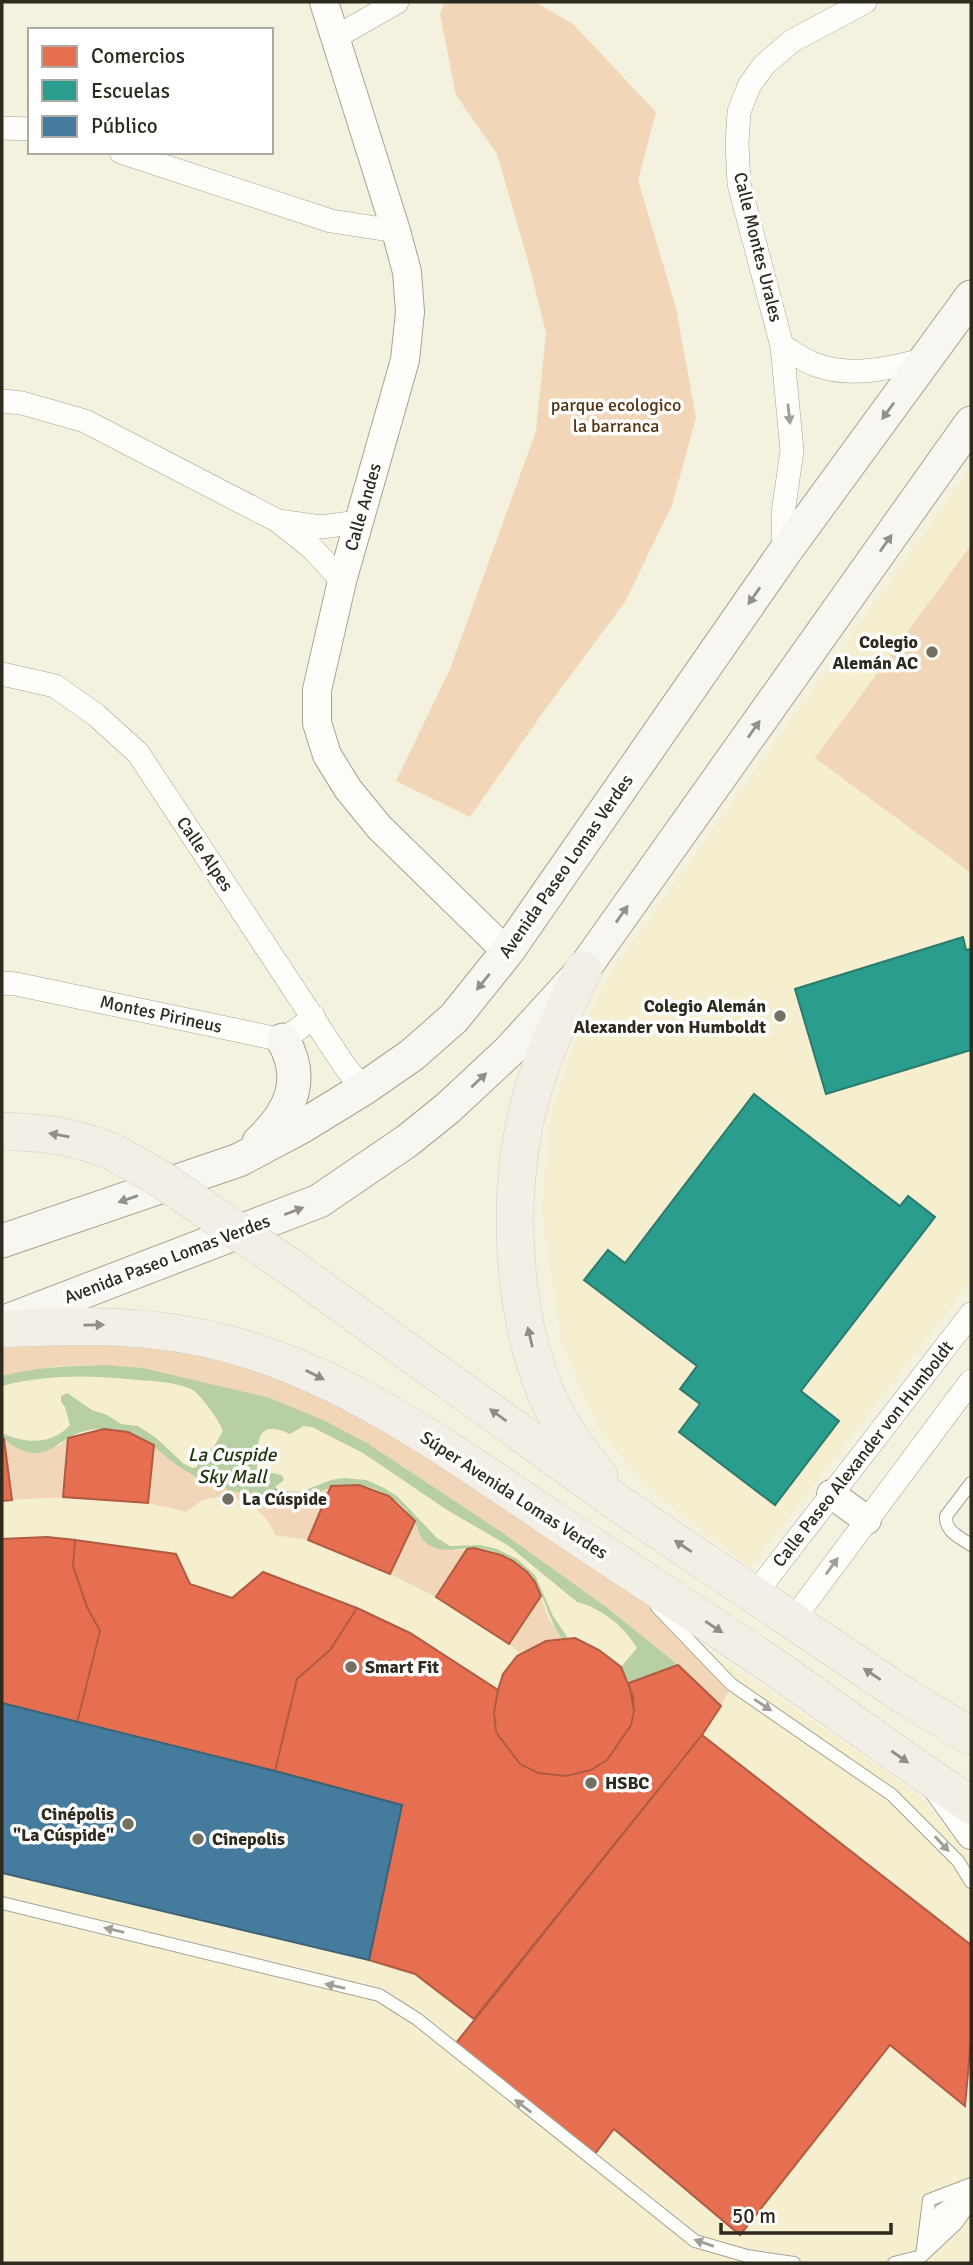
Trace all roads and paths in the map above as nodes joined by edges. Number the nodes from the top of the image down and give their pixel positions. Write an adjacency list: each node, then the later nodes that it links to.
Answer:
1 (324, 2): 4 (street, Calle Andes)
2 (397, 2): 4 (street)
3 (865, 2): 10 (street, Calle Montes Urales)
4 (336, 37): 8 (street, Calle Andes)
5 (2, 128): 6 (street)
6 (28, 130)
7 (127, 154): 8 (street)
8 (396, 231): 15 (street, Calle Andes)
9 (971, 297): 11 (main road, Avenida Paseo Lomas Verdes)
10 (782, 346): 11 (street, Calle Montes Urales); 16 (street, Calle Montes Urales, one-way to 16)
11 (927, 359): 16 (main road, Avenida Paseo Lomas Verdes, one-way to 16)
12 (2, 401): 14 (street)
13 (971, 424): 20 (main road, Avenida Paseo Lomas Verdes, one-way to 13)
14 (278, 521): 15 (street); 17 (street)
15 (359, 522): 17 (street, Calle Andes)
16 (784, 553): 19 (main road, Avenida Paseo Lomas Verdes, one-way to 19)
17 (342, 580): 19 (street, Calle Andes)
18 (2, 674): 22 (street, Calle Alpes)
19 (507, 952): 24 (main road, Avenida Paseo Lomas Verdes, one-way to 24)
20 (583, 970): 29 (main road, Avenida Paseo Lomas Verdes, one-way to 20); 34 (main road, one-way to 20)
21 (2, 984): 23 (street, Montes Pirineus)
22 (314, 1017): 23 (street); 24 (street, Calle Alpes)
23 (283, 1040): 26 (main road)
24 (363, 1089): 26 (main road, Avenida Paseo Lomas Verdes)
25 (2, 1131): 34 (main road, one-way to 25, bridge)
26 (239, 1160): 27 (main road, Avenida Paseo Lomas Verdes, one-way to 27)
27 (2, 1241)
28 (971, 1314): 33 (street, Calle Paseo Alexander von Humboldt)
29 (2, 1323)
30 (2, 1329): 37 (main road, Súper Avenida Lomas Verdes, one-way to 37)
31 (971, 1381): 35 (street)
32 (971, 1483): 36 (lane)
33 (831, 1494): 35 (street); 38 (street, Calle Paseo Alexander von Humboldt)
34 (618, 1503): 38 (main road, one-way to 34)
35 (866, 1520): 39 (street, one-way to 35)
36 (971, 1545)
37 (608, 1557): 41 (main road, Súper Avenida Lomas Verdes, one-way to 41); 44 (lane, one-way to 44)
38 (755, 1594): 39 (main road)
39 (792, 1621): 40 (main road, one-way to 39)
40 (971, 1736)
41 (930, 1778): 42 (main road, Súper Avenida Lomas Verdes); 43 (street)
42 (971, 1805)
43 (971, 1835)
44 (971, 1882)
45 (2, 1902): 51 (lane, one-way to 45)
46 (971, 2187): 50 (lane)
47 (971, 2196): 50 (lane)
48 (971, 2203): 50 (lane)
49 (971, 2214): 50 (lane)
50 (922, 2256): 52 (lane)
51 (794, 2263)
52 (894, 2263)

